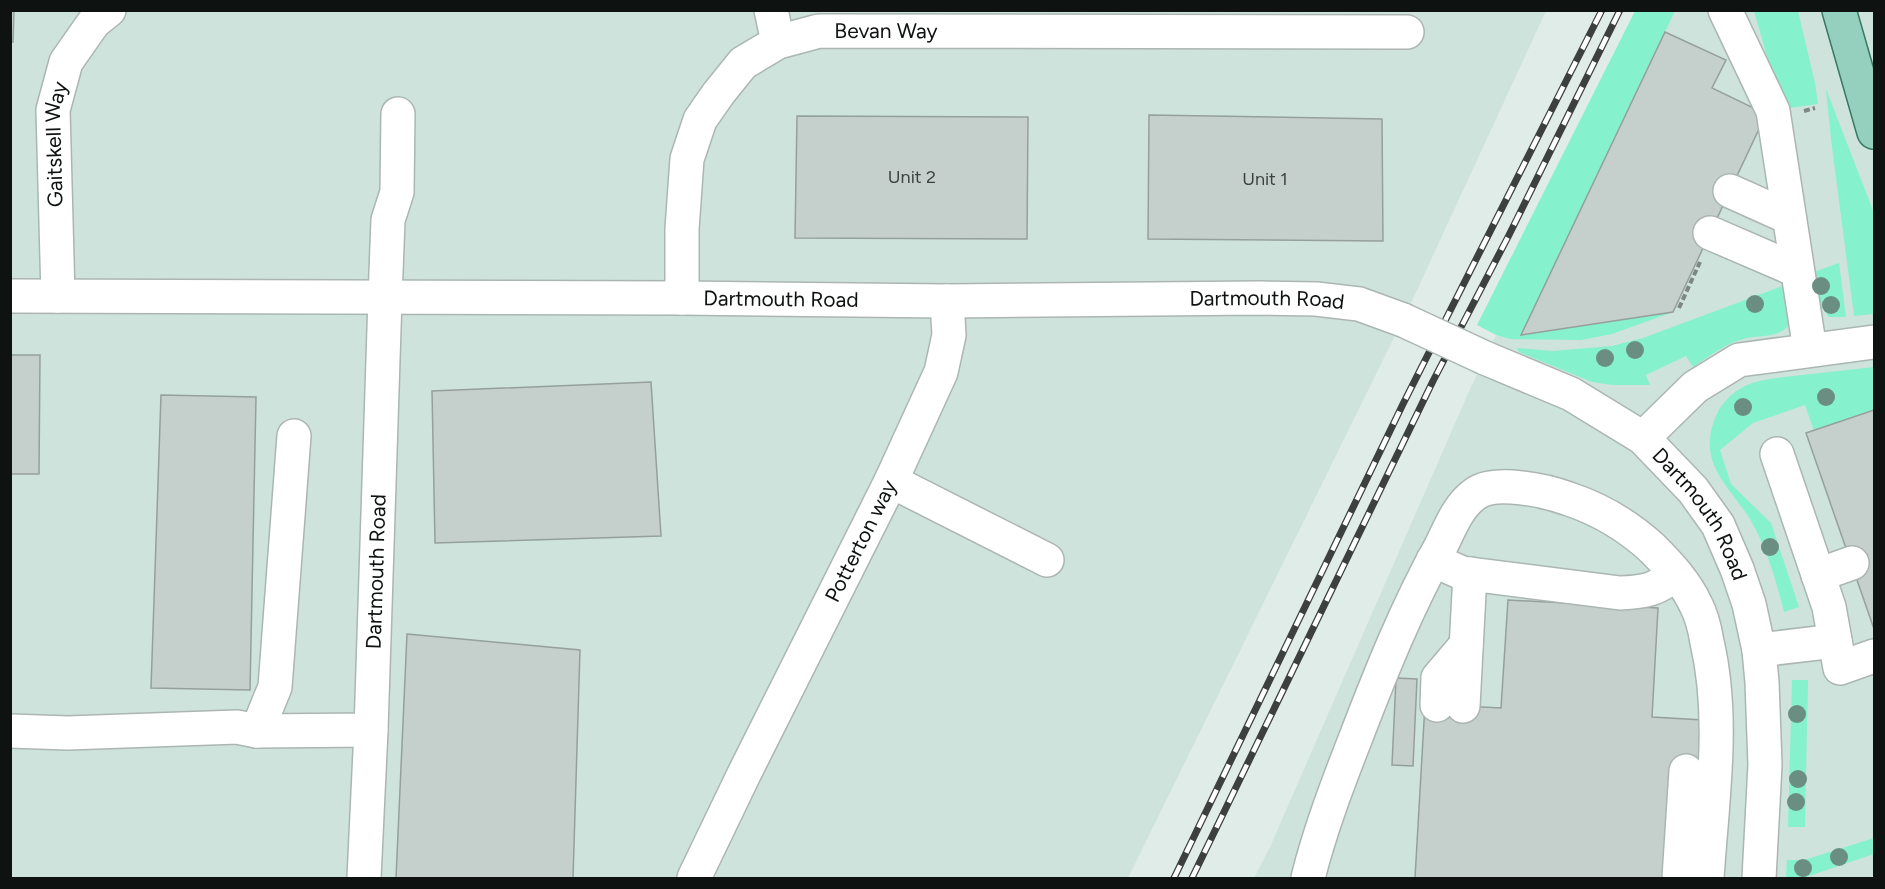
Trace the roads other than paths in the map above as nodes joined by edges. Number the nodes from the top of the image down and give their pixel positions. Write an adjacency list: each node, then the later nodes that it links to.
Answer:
1 (109, 10): 15 (street, Gaitskell Way)
2 (771, 10): 7 (street)
3 (1725, 10): 11 (street)
4 (1839, 10): 9 (main road)
5 (1287, 21): 6 (street, Bevan Way); 7 (street, Bevan Way)
6 (1407, 32)
7 (778, 42): 17 (street, Bevan Way)
8 (398, 114): 16 (street)
9 (1875, 132)
10 (1730, 191): 11 (street)
11 (1788, 217): 13 (street)
12 (1710, 233): 13 (street)
13 (1796, 270): 20 (street)
14 (10, 296): 15 (street, Dartmouth Road)
15 (58, 296): 16 (street, Dartmouth Road)
16 (385, 298): 17 (street, Dartmouth Road); 35 (street, Dartmouth Road)
17 (682, 298): 18 (street, Dartmouth Road)
18 (947, 301): 22 (street, Dartmouth Road, bridge); 24 (street, Potterton way)
19 (1875, 342): 20 (street)
20 (1810, 350): 22 (street)
21 (294, 436): 37 (street)
22 (1642, 438): 32 (street, Dartmouth Road)
23 (1777, 454): 30 (street)
24 (891, 481): 25 (street); 40 (street, Potterton way)
25 (1047, 560)
26 (1433, 560): 28 (street); 29 (street); 41 (street)
27 (1852, 564): 30 (street)
28 (1470, 574): 29 (street); 34 (street)
29 (1676, 574): 43 (street)
30 (1818, 575): 31 (street)
31 (1835, 641): 32 (street); 33 (street)
32 (1759, 651): 44 (street, Dartmouth Road)
33 (1875, 656)
34 (1450, 706)
35 (371, 730): 37 (street); 39 (street, Dartmouth Road)
36 (10, 731): 37 (street)
37 (257, 731)
38 (1686, 771): 42 (street)
39 (364, 879)
40 (694, 879)
41 (1308, 879)
42 (1679, 879)
43 (1707, 879)
44 (1759, 879)

